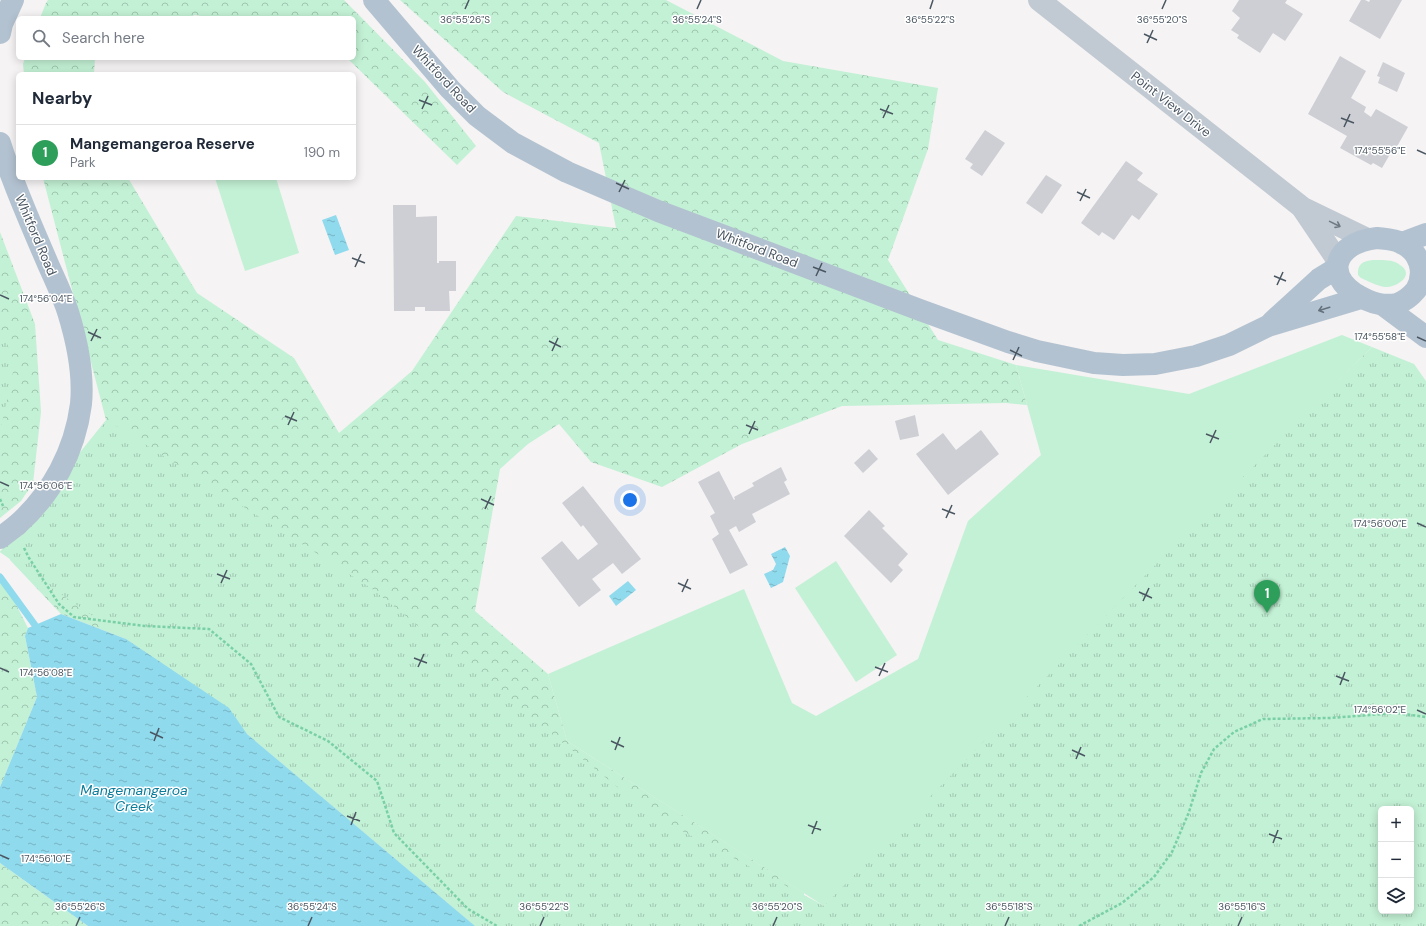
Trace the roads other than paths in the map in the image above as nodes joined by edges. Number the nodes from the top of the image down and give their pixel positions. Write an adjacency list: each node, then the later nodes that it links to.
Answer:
1 (13, 0): 4 (main road)
2 (374, 0): 14 (main road, Whitford Road)
3 (1039, 0): 6 (street, Point View Drive)
4 (0, 33)
5 (0, 143): 16 (main road, Whitford Road, bridge)
6 (1303, 208): 8 (street, Point View Drive, one-way to 8); 10 (street, Point View Drive)
7 (1426, 234): 9 (main road)
8 (1367, 240): 9 (main road); 10 (main road)
9 (1402, 243): 11 (main road)
10 (1338, 265): 12 (main road); 14 (main road, Whitford Road)
11 (1424, 280): 13 (main road)
12 (1361, 298): 13 (main road); 14 (main road, Whitford Road, one-way to 14)
13 (1383, 305): 15 (main road)
14 (1268, 326)
15 (1426, 337)
16 (0, 538)

